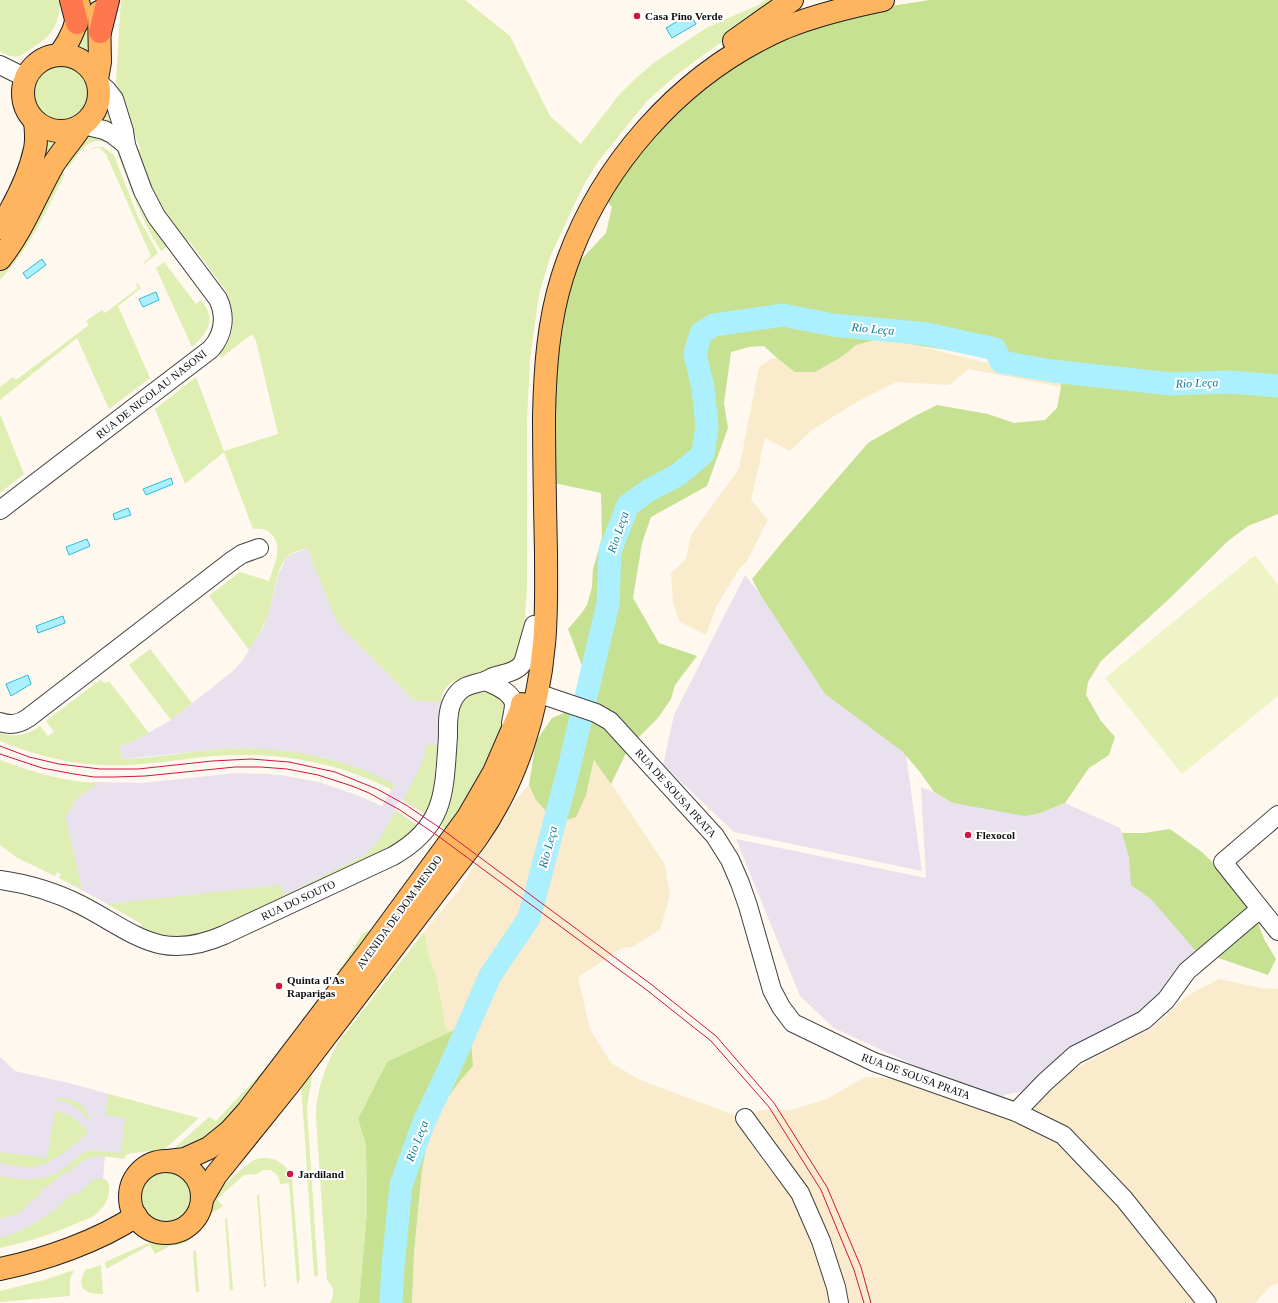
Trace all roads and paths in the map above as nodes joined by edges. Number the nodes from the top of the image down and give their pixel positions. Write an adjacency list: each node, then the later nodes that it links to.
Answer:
1 (71, 0): 7 (highway)
2 (79, 0): 7 (main road)
3 (99, 0): 8 (main road)
4 (108, 0): 8 (highway)
5 (792, 0): 20 (main road, AVENIDA DE DOM MENDO)
6 (883, 0): 22 (main road, AVENIDA DE DOM MENDO)
7 (77, 23): 9 (main road)
8 (100, 32): 12 (main road)
9 (60, 54): 11 (main road); 12 (main road)
10 (0, 65): 11 (street)
11 (26, 78): 13 (main road)
12 (98, 80): 14 (main road); 15 (street, RUA DE NICOLAU NASONI)
13 (35, 121): 14 (main road); 16 (main road)
14 (82, 125): 15 (street); 17 (main road)
15 (126, 145): 18 (street, RUA DE NICOLAU NASONI)
16 (0, 228)
17 (0, 259)
18 (0, 510)
19 (260, 548): 23 (street)
20 (534, 625): 21 (street, RUA DO SOUTO); 24 (main road, AVENIDA DE DOM MENDO)
21 (485, 681): 24 (street); 26 (street, RUA DO SOUTO)
22 (537, 693): 29 (street, RUA DE SOUSA PRATA); 32 (main road, AVENIDA DE DOM MENDO)
23 (0, 722)
24 (510, 734): 31 (main road, AVENIDA DE DOM MENDO)
25 (1278, 815): 27 (street)
26 (0, 880)
27 (1260, 909): 28 (street); 29 (street)
28 (1278, 931)
29 (1016, 1112): 36 (street, RUA DE SOUSA PRATA)
30 (745, 1118): 35 (street)
31 (168, 1161): 32 (main road); 33 (main road)
32 (202, 1199): 33 (main road)
33 (136, 1216): 34 (main road)
34 (0, 1269)
35 (839, 1303)
36 (1207, 1303)

